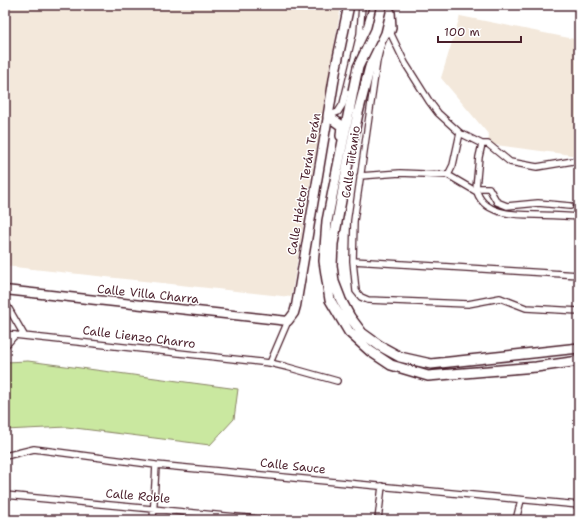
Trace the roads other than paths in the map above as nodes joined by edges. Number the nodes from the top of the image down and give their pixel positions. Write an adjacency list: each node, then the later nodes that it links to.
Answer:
1 (349, 5): 11 (main road, Calle Héctor Terán Terán)
2 (362, 5): 11 (street)
3 (375, 5): 9 (main road)
4 (382, 5): 9 (main road, bridge)
5 (387, 5): 7 (main road)
6 (390, 5): 8 (main road)
7 (385, 20): 8 (street); 10 (main road)
8 (390, 31): 12 (street); 17 (street, Calle Titanio)
9 (364, 54): 10 (main road); 15 (main road, bridge)
10 (368, 74): 31 (main road)
11 (328, 116): 15 (main road); 26 (street, Calle Héctor Terán Terán)
12 (460, 132): 13 (street); 16 (street)
13 (482, 144): 14 (street); 18 (street)
14 (579, 160)
15 (338, 170): 32 (main road)
16 (448, 175): 17 (street); 18 (street)
17 (360, 176): 21 (street, Calle Titanio)
18 (477, 190): 19 (street); 20 (street)
19 (570, 206)
20 (579, 217)
21 (353, 261): 22 (street); 25 (street, Calle Titanio)
22 (579, 275)
23 (5, 290): 26 (street, Calle Villa Charra)
24 (5, 302): 29 (street)
25 (579, 311)
26 (288, 321): 33 (street, Calle Héctor Terán Terán)
27 (5, 334): 28 (street, Calle Lienzo Charro)
28 (15, 335): 29 (street, Calle Lienzo Charro); 30 (street)
29 (24, 335): 33 (street, Calle Lienzo Charro)
30 (5, 346)
31 (579, 348)
32 (579, 361)
33 (270, 363): 34 (street, Calle Lienzo Charro)
34 (337, 381)
35 (5, 456): 36 (street, Calle Sauce)
36 (156, 465): 37 (street, Calle Sauce); 41 (street)
37 (382, 486): 39 (street, Calle Sauce); 44 (street)
38 (5, 495): 41 (street, Calle Roble)
39 (521, 500): 40 (street, Calle Sauce); 45 (street)
40 (579, 505)
41 (153, 509): 42 (street); 43 (street, Calle Roble)
42 (153, 520)
43 (268, 520)
44 (378, 520)
45 (516, 520)

